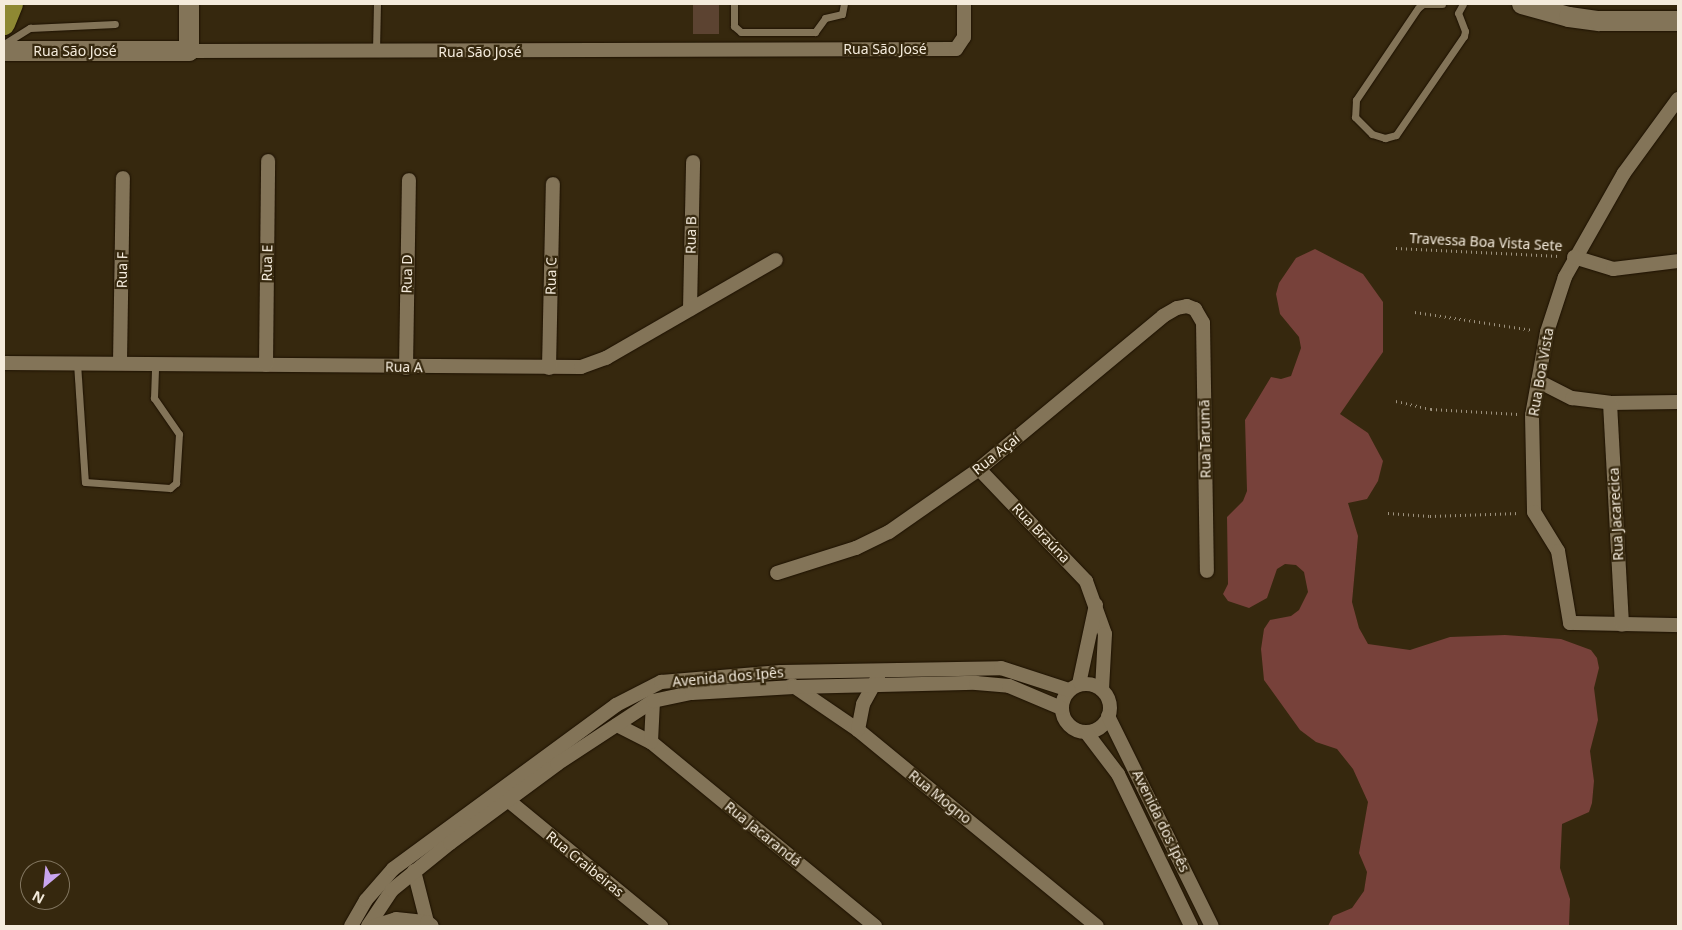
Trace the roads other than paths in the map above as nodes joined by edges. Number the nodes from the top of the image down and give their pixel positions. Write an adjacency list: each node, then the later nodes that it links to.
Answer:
1 (12, 4): 11 (main road)
2 (189, 4): 15 (street)
3 (377, 4): 16 (lane)
4 (734, 4): 5 (lane)
5 (844, 4)
6 (964, 4): 16 (street, Rua São José)
7 (1442, 4): 8 (lane)
8 (1463, 4)
9 (1522, 4): 10 (street)
10 (1678, 21)
11 (4, 24)
12 (115, 24): 13 (lane)
13 (4, 44)
14 (4, 51): 15 (street, Rua São José)
15 (189, 51): 16 (street, Rua São José)
16 (376, 52)
17 (1678, 99): 23 (street, Rua Boa Vista)
18 (268, 161): 32 (street, Rua E)
19 (693, 162): 26 (street, Rua B)
20 (123, 178): 29 (street, Rua F)
21 (409, 180): 33 (street, Rua D)
22 (553, 184): 34 (street, Rua C)
23 (1574, 257): 25 (street); 35 (street, Rua Boa Vista)
24 (776, 260): 26 (street, Rua A)
25 (1678, 261)
26 (690, 308): 34 (street, Rua A)
27 (1195, 309): 38 (street, Rua Açaí); 39 (street, Rua Tarumã)
28 (77, 362): 29 (street, Rua A); 30 (street, Rua A); 31 (lane)
29 (120, 362): 31 (street, Rua A)
30 (4, 363)
31 (155, 363): 32 (street, Rua A)
32 (266, 365): 33 (street, Rua A)
33 (406, 368): 34 (street, Rua A)
34 (549, 368)
35 (1538, 381): 37 (street); 42 (street, Rua Boa Vista)
36 (1678, 402): 37 (street)
37 (1610, 403): 42 (street, Rua Jacarecica)
38 (979, 469): 40 (street, Rua Açaí); 41 (street, Rua Braúna)
39 (1207, 571)
40 (777, 573)
41 (1096, 604): 48 (street); 49 (street, Rua Braúna)
42 (1622, 625): 43 (street)
43 (1678, 625)
44 (881, 670): 45 (street, Avenida dos Ipês); 46 (street); 48 (street, Avenida dos Ipês)
45 (781, 672): 47 (street, Rua Mogno); 60 (street, Avenida dos Ipês)
46 (876, 683): 47 (street, Avenida dos Ipês); 51 (street, Avenida dos Ipês); 54 (street)
47 (794, 687): 50 (street, Avenida dos Ipês); 54 (street, Rua Mogno)
48 (1074, 687): 49 (street, Avenida dos Ipês); 51 (street)
49 (1102, 690): 52 (street, Avenida dos Ipês)
50 (653, 701): 53 (street, Avenida dos Ipês); 56 (street)
51 (1061, 708): 55 (street, Avenida dos Ipês)
52 (1108, 716): 55 (street); 67 (street, Avenida dos Ipês)
53 (617, 725): 56 (street, Rua Jacarandá); 57 (street, Avenida dos Ipês)
54 (858, 730): 65 (street, Rua Mogno)
55 (1086, 732): 66 (street, Avenida dos Ipês)
56 (651, 742): 64 (street, Rua Jacarandá)
57 (509, 801): 58 (street, Avenida dos Ipês); 63 (street, Rua Craibeiras)
58 (414, 871): 59 (street); 61 (street, Avenida dos Ipês)
59 (430, 924): 62 (street)
60 (351, 926)
61 (368, 926)
62 (375, 926)
63 (661, 926)
64 (876, 926)
65 (1097, 926)
66 (1191, 926)
67 (1212, 926)

